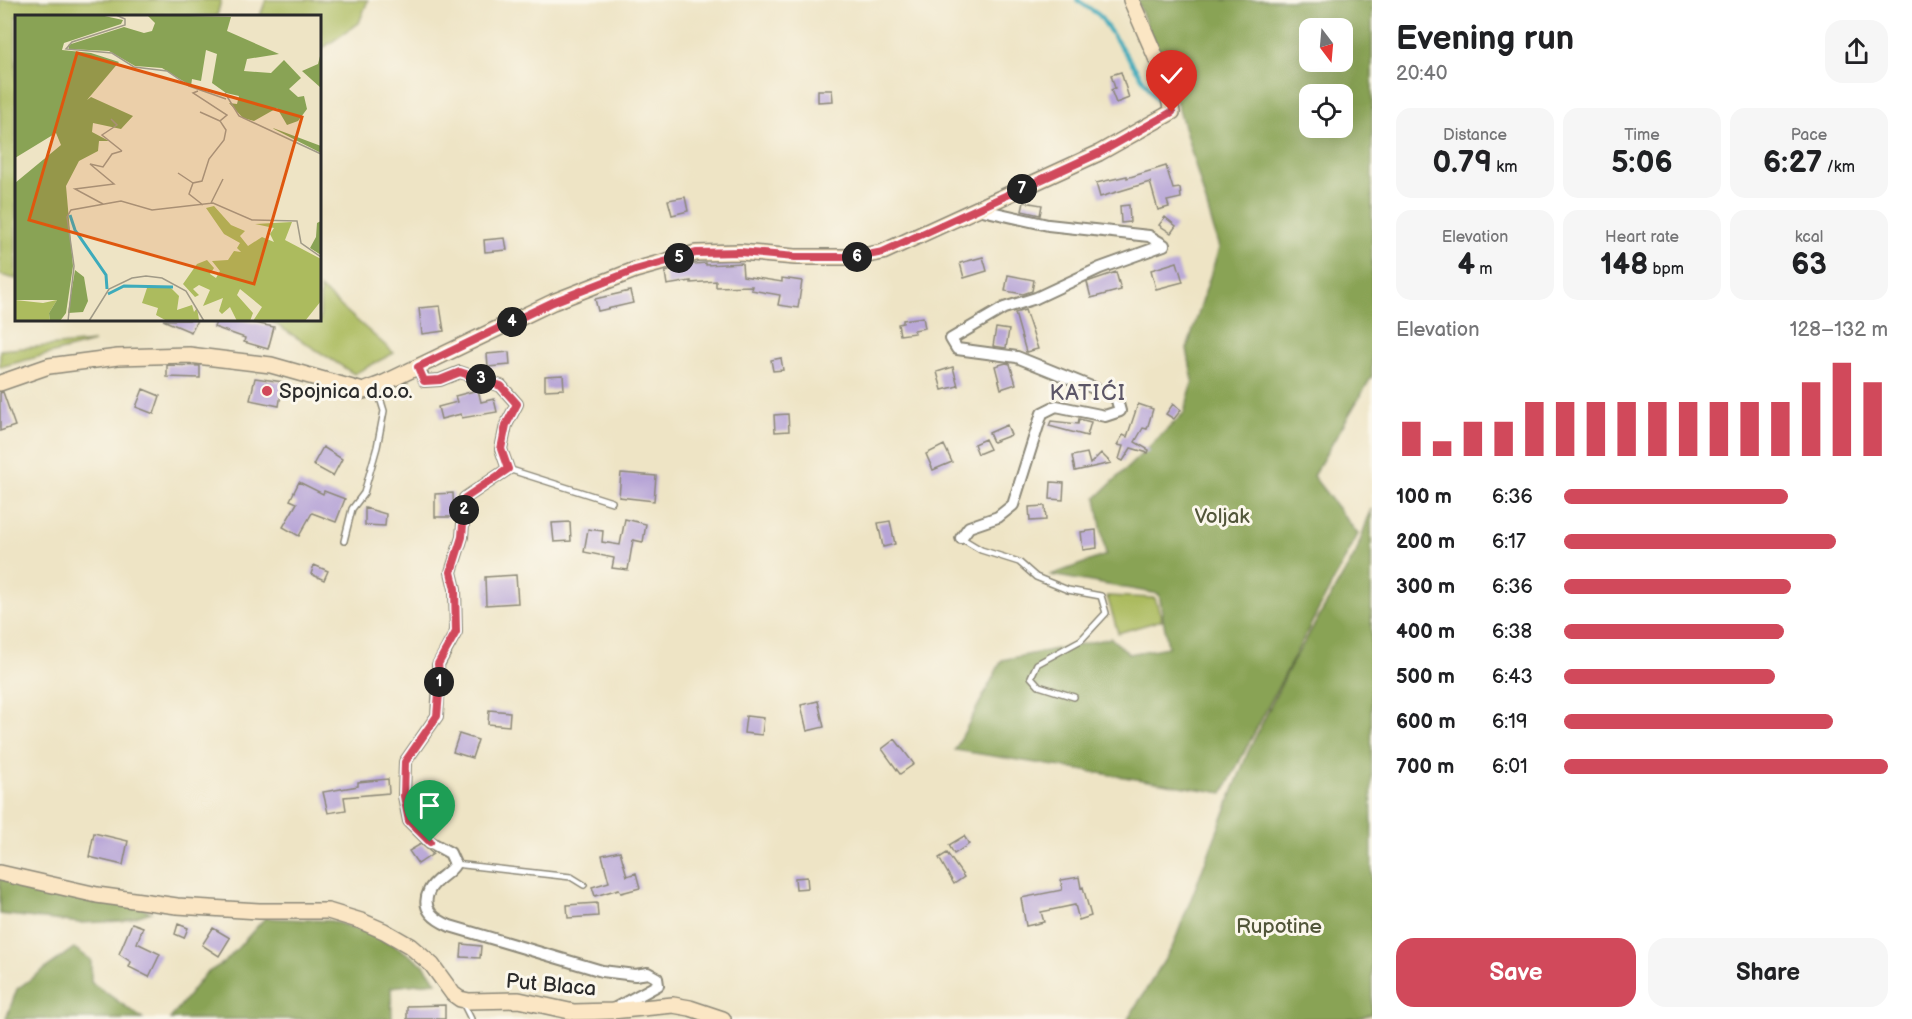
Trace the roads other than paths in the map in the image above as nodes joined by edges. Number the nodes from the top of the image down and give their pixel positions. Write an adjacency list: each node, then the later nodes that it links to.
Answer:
1 (1131, 0): 2 (street)
2 (978, 208): 3 (street); 8 (street)
3 (418, 367): 5 (street); 6 (street)
4 (0, 383): 5 (street)
5 (377, 386): 9 (lane)
6 (508, 469): 7 (lane); 11 (street)
7 (612, 502)
8 (961, 538): 10 (lane)
9 (344, 540)
10 (1074, 697)
11 (455, 864): 13 (lane); 15 (street)
12 (0, 873): 14 (street)
13 (584, 885)
14 (460, 999): 15 (street, Put Blaca); 16 (lane)
15 (612, 1011): 17 (street, Put Blaca)
16 (471, 1019)
17 (723, 1019)

